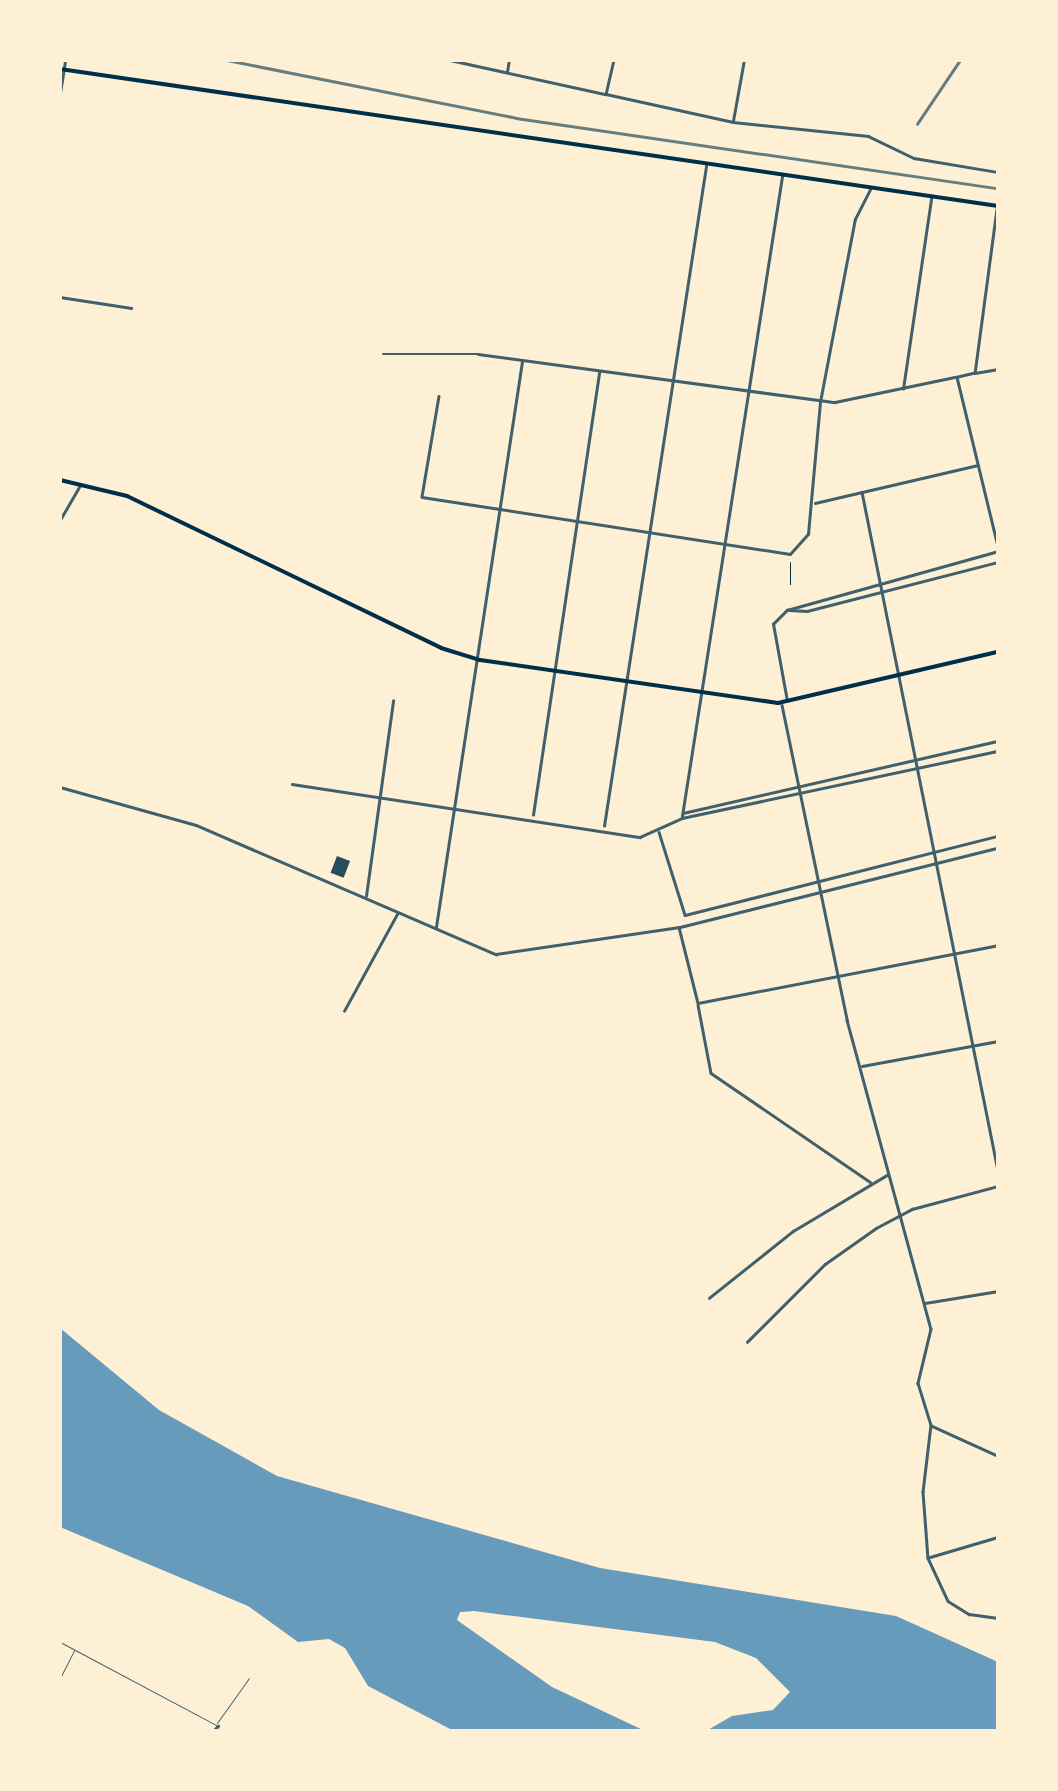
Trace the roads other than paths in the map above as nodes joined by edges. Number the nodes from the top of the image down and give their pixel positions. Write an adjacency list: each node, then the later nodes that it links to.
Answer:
1 (66, 60): 6 (street)
2 (450, 60): 7 (street)
3 (509, 60): 7 (street)
4 (614, 60): 9 (street)
5 (744, 60): 10 (street)
6 (62, 70): 8 (street); 11 (main road)
7 (506, 73): 9 (street)
8 (60, 92)
9 (606, 94): 10 (street)
10 (733, 122): 12 (street)
11 (706, 166): 13 (main road); 25 (street)
12 (998, 172)
13 (782, 175): 14 (main road); 27 (street)
14 (870, 189): 15 (main road); 29 (street)
15 (931, 198): 16 (main road); 26 (street)
16 (998, 206): 23 (street)
17 (60, 297): 18 (street)
18 (131, 308)
19 (383, 354): 20 (street)
20 (522, 362): 22 (street); 35 (street)
21 (998, 369): 23 (street)
22 (599, 372): 25 (street); 37 (street)
23 (975, 373): 24 (street)
24 (957, 377): 26 (street); 30 (street)
25 (673, 382): 27 (street); 38 (street)
26 (903, 389): 29 (street)
27 (752, 395): 29 (street); 39 (street)
28 (439, 396): 35 (street)
29 (820, 402): 34 (street)
30 (978, 465): 33 (street); 40 (street)
31 (60, 480): 32 (main road)
32 (81, 485): 36 (street); 46 (main road)
33 (862, 492): 34 (street); 42 (street)
34 (814, 504): 39 (street)
35 (502, 510): 37 (street); 46 (street)
36 (60, 520)
37 (578, 521): 38 (street); 47 (street)
38 (651, 534): 39 (street); 49 (street)
39 (723, 545): 50 (street)
40 (998, 549): 42 (street)
41 (998, 562): 43 (street)
42 (882, 582): 43 (street); 44 (street)
43 (884, 592): 44 (street); 48 (street)
44 (788, 610): 52 (street)
45 (998, 652): 48 (main road)
46 (480, 660): 47 (main road); 62 (street)
47 (554, 671): 49 (main road); 64 (street)
48 (904, 675): 52 (main road); 55 (street)
49 (628, 683): 50 (main road); 65 (street)
50 (702, 694): 52 (main road); 63 (street)
51 (393, 702): 61 (street)
52 (785, 703): 58 (street)
53 (998, 741): 55 (street)
54 (998, 751): 56 (street)
55 (920, 758): 56 (street); 58 (street)
56 (922, 768): 60 (street); 69 (street)
57 (292, 784): 61 (street)
58 (800, 785): 60 (street); 63 (street)
59 (60, 787): 73 (street)
60 (803, 792): 63 (street); 71 (street)
61 (377, 796): 62 (street); 73 (street)
62 (455, 809): 64 (street); 78 (street)
63 (682, 815): 66 (street)
64 (532, 818): 65 (street)
65 (604, 829): 66 (street)
66 (658, 831): 75 (street)
67 (998, 836): 69 (street)
68 (998, 848): 70 (street)
69 (936, 852): 70 (street); 71 (street)
70 (937, 862): 72 (street); 80 (street)
71 (820, 881): 72 (street); 75 (street)
72 (821, 889): 76 (street); 81 (street)
73 (366, 898): 74 (street)
74 (398, 912): 78 (street); 83 (street)
75 (685, 915): 76 (street)
76 (686, 922): 77 (street)
77 (679, 927): 78 (street); 82 (street)
78 (435, 929)
79 (998, 945): 80 (street)
80 (955, 954): 81 (street); 85 (street)
81 (839, 978): 82 (street); 86 (street)
82 (698, 1003): 89 (street)
83 (344, 1011)
84 (998, 1041): 85 (street)
85 (974, 1045): 86 (street); 87 (street)
86 (861, 1067): 88 (street)
87 (998, 1171)
88 (888, 1174): 89 (street); 91 (street)
89 (870, 1182): 93 (street)
90 (998, 1186): 91 (street)
91 (904, 1212): 94 (street); 95 (street)
92 (998, 1290): 94 (street)
93 (709, 1298)
94 (926, 1303): 96 (street)
95 (747, 1342)
96 (931, 1425): 97 (street); 99 (street)
97 (998, 1456)
98 (998, 1538): 99 (street)
99 (928, 1558): 100 (street)
100 (998, 1618)
101 (60, 1642): 102 (lane)
102 (76, 1647): 103 (lane); 105 (lane)
103 (60, 1678)
104 (249, 1678): 105 (lane)
105 (218, 1726): 106 (street); 107 (lane)
106 (213, 1731)
107 (227, 1731)

